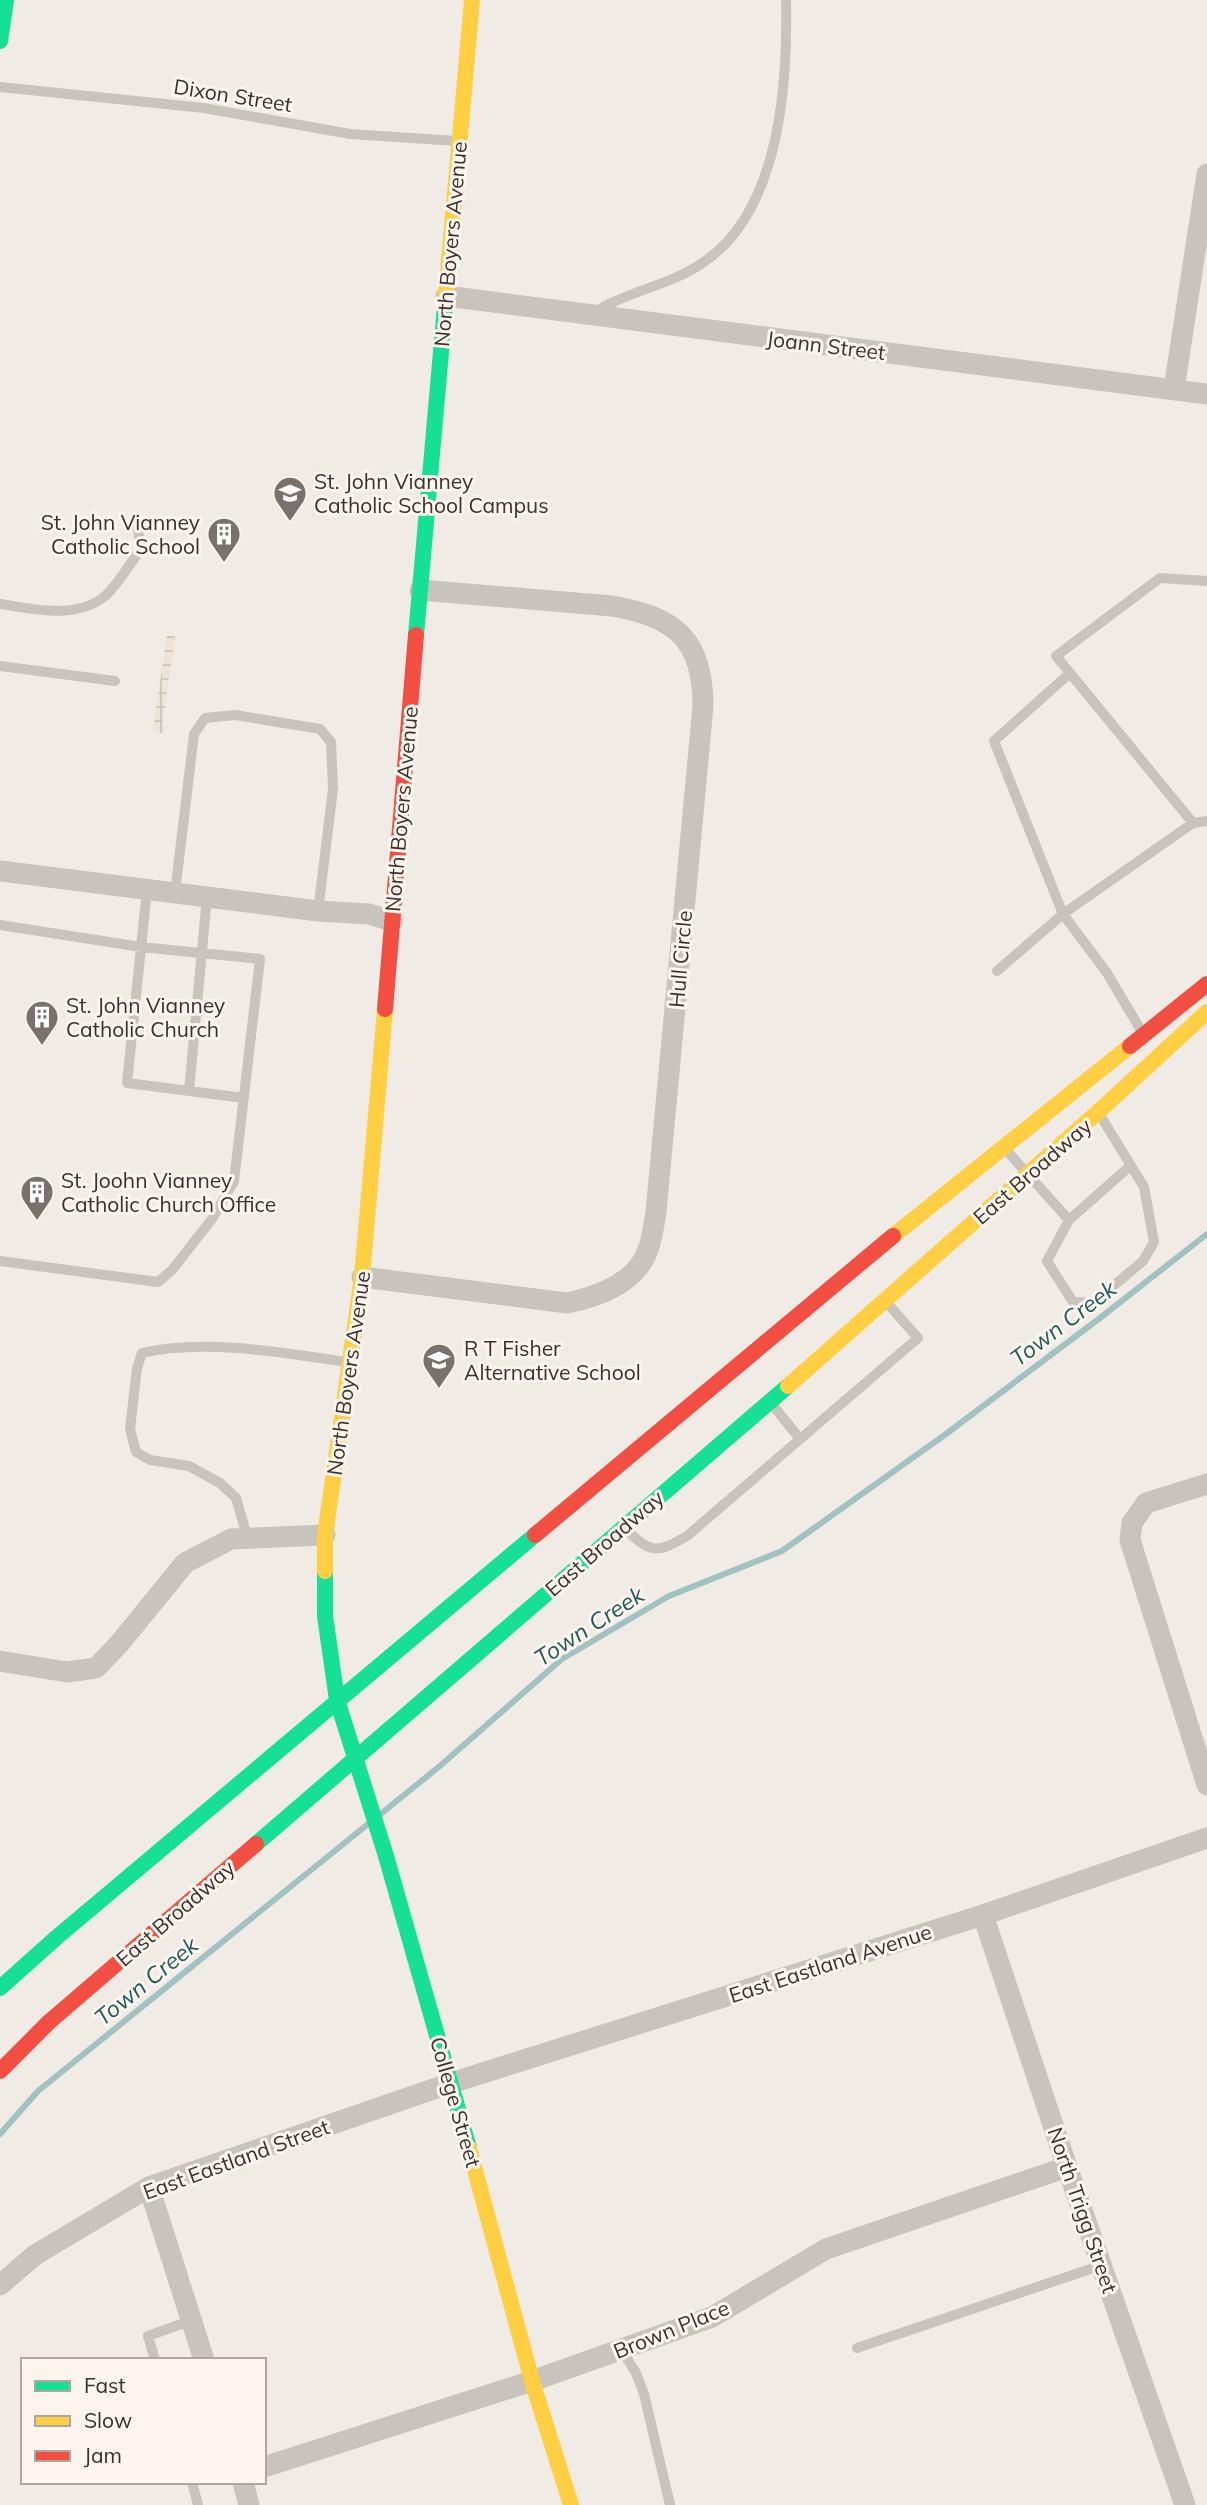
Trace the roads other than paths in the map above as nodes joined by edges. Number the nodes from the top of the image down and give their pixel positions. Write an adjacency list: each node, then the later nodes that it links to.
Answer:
1 (6, 0): 4 (main road)
2 (472, 0): 6 (main road, North Boyers Avenue)
3 (786, 0): 9 (lane)
4 (0, 41)
5 (0, 87): 6 (lane, Dixon Street)
6 (459, 141): 8 (main road, North Boyers Avenue)
7 (1207, 174): 10 (street)
8 (446, 296): 9 (street, Joann Street); 14 (main road, North Boyers Avenue)
9 (590, 314): 10 (street, Joann Street)
10 (1174, 389): 11 (street, Joann Street)
11 (1207, 394)
12 (137, 523): 15 (lane)
13 (1207, 581): 17 (lane)
14 (420, 590): 27 (main road, North Boyers Avenue); 43 (street, Hull Circle)
15 (0, 604)
16 (0, 666): 18 (lane)
17 (1070, 673): 20 (lane); 26 (lane)
18 (115, 681)
19 (1207, 821): 20 (lane)
20 (1193, 823): 26 (lane)
21 (0, 871): 22 (street)
22 (147, 890): 23 (street); 29 (lane)
23 (175, 893): 24 (street); 25 (lane)
24 (207, 897): 25 (street); 30 (lane)
25 (318, 911): 27 (street)
26 (1063, 914): 31 (lane); 34 (lane)
27 (392, 921): 43 (main road, North Boyers Avenue)
28 (0, 925): 29 (lane)
29 (141, 947): 30 (lane); 35 (lane)
30 (202, 953): 35 (lane); 36 (lane)
31 (997, 971)
32 (1207, 984): 34 (main road, East Broadway)
33 (1207, 1012): 37 (main road, East Broadway)
34 (1144, 1034): 38 (main road, East Broadway)
35 (189, 1091): 36 (lane)
36 (244, 1098): 42 (lane)
37 (1098, 1112): 39 (lane); 40 (main road, East Broadway)
38 (1003, 1147): 40 (lane); 53 (main road, East Broadway)
39 (1130, 1166): 41 (lane); 41 (lane)
40 (1028, 1174): 41 (lane); 44 (main road, East Broadway)
41 (1069, 1220)
42 (0, 1261)
43 (362, 1277): 45 (main road, North Boyers Avenue)
44 (885, 1300): 46 (main road, East Broadway); 47 (lane)
45 (350, 1362): 50 (main road, North Boyers Avenue); 51 (lane)
46 (769, 1401): 47 (lane); 49 (main road, East Broadway)
47 (800, 1439): 49 (lane)
48 (1207, 1484): 55 (street)
49 (623, 1527): 54 (main road, East Broadway)
50 (325, 1535): 51 (street); 53 (main road, North Boyers Avenue)
51 (248, 1539): 52 (street)
52 (0, 1661)
53 (337, 1700): 54 (main road, College Street); 58 (main road, East Broadway)
54 (356, 1756): 59 (main road, East Broadway); 60 (main road, College Street)
55 (1207, 1785)
56 (1207, 1838): 57 (street, East Eastland Avenue)
57 (983, 1915): 60 (street, East Eastland Avenue); 61 (street, North Trigg Street)
58 (0, 1988)
59 (0, 2071)
60 (451, 2082): 62 (street, East Eastland Street); 70 (main road, College Street)
61 (1068, 2167): 63 (street, North Trigg Street); 67 (street, Brown Place)
62 (149, 2188): 64 (street, East Eastland Street); 65 (street)
63 (1102, 2265): 66 (lane); 78 (street, North Trigg Street)
64 (0, 2285)
65 (192, 2320): 68 (lane); 69 (street)
66 (857, 2348)
67 (621, 2349): 70 (street, Brown Place); 77 (lane)
68 (154, 2358)
69 (203, 2358)
70 (532, 2381): 71 (street, Brown Place); 76 (main road, College Street)
71 (266, 2466)
72 (193, 2484): 74 (lane)
73 (244, 2484): 75 (street)
74 (198, 2505)
75 (249, 2505)
76 (571, 2505)
77 (670, 2505)
78 (1185, 2505)

